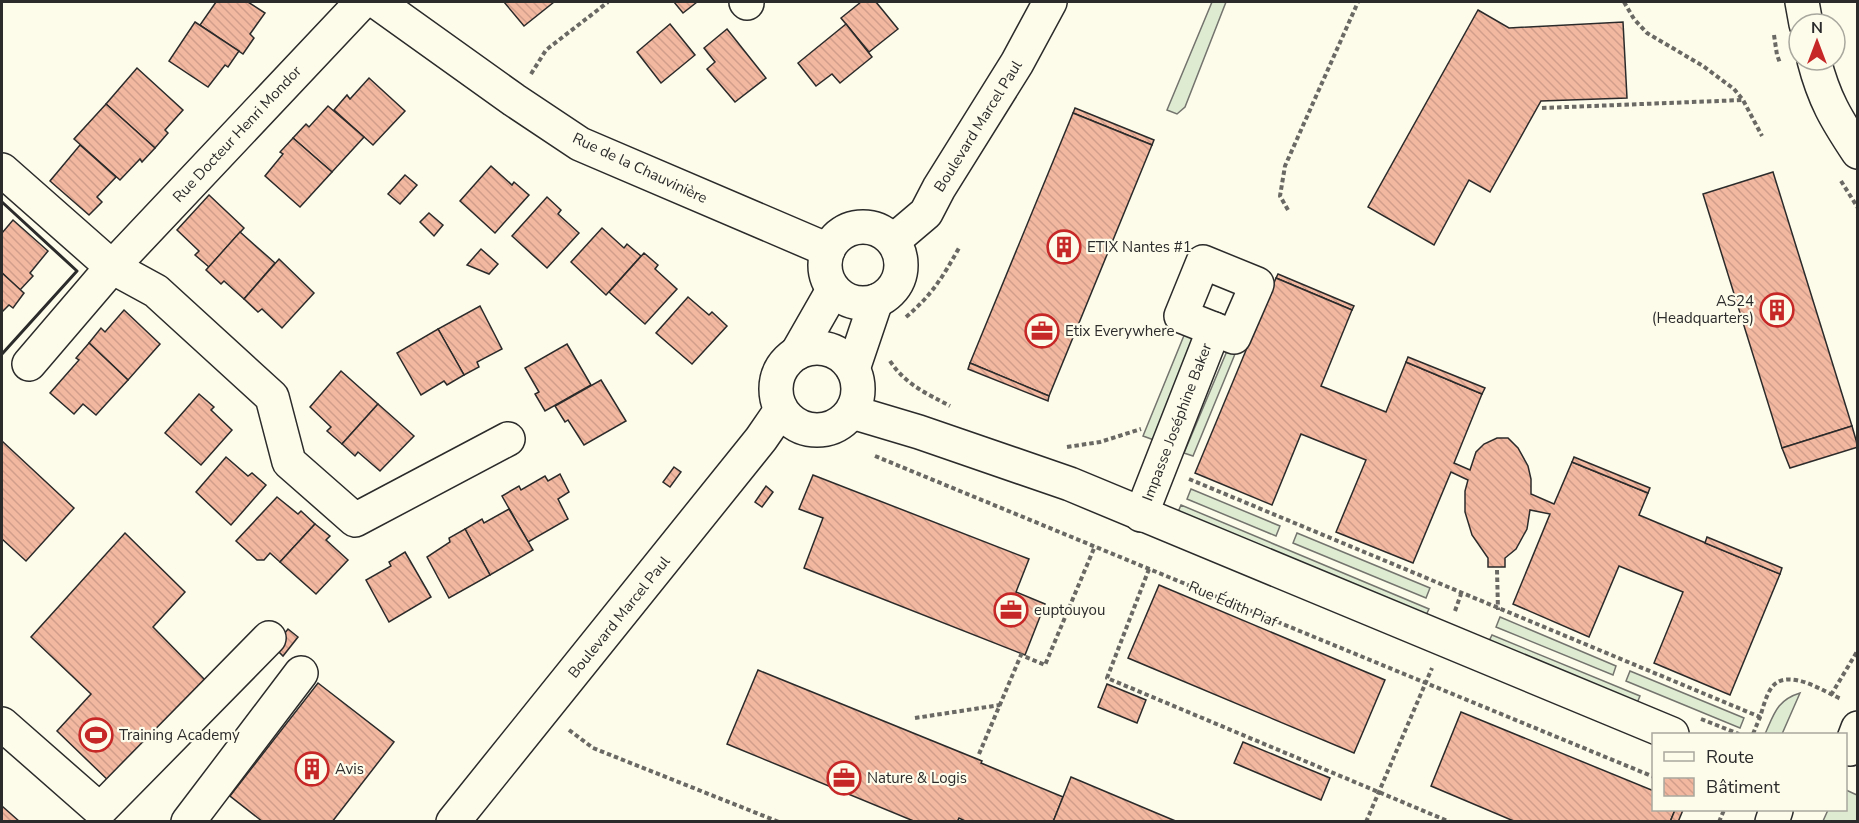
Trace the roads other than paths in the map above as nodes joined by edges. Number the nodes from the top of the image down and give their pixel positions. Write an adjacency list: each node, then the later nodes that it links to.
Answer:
1 (362, 2): 9 (street, Rue Docteur Henri Mondor)
2 (377, 2): 8 (street, Rue de la Chauvinière)
3 (1050, 2): 7 (street, Boulevard Marcel Paul)
4 (1817, 72): 5 (street)
5 (1857, 152)
6 (2, 170): 9 (street)
7 (893, 241): 8 (street); 11 (street)
8 (828, 250): 10 (street)
9 (112, 267): 14 (street, Rue Docteur Henri Mondor); 18 (street)
10 (833, 290): 11 (street); 13 (street)
11 (888, 312): 15 (street)
12 (1214, 329): 19 (street, Impasse Joséphine Baker)
13 (797, 353): 15 (street); 16 (street)
14 (28, 364)
15 (853, 369): 17 (street)
16 (781, 410): 17 (street); 25 (street, Boulevard Marcel Paul)
17 (852, 412): 19 (street)
18 (508, 439)
19 (1141, 515): 23 (street)
20 (269, 638): 22 (street)
21 (301, 673): 24 (street)
22 (2, 724)
23 (1684, 726)
24 (188, 822)
25 (453, 822)

